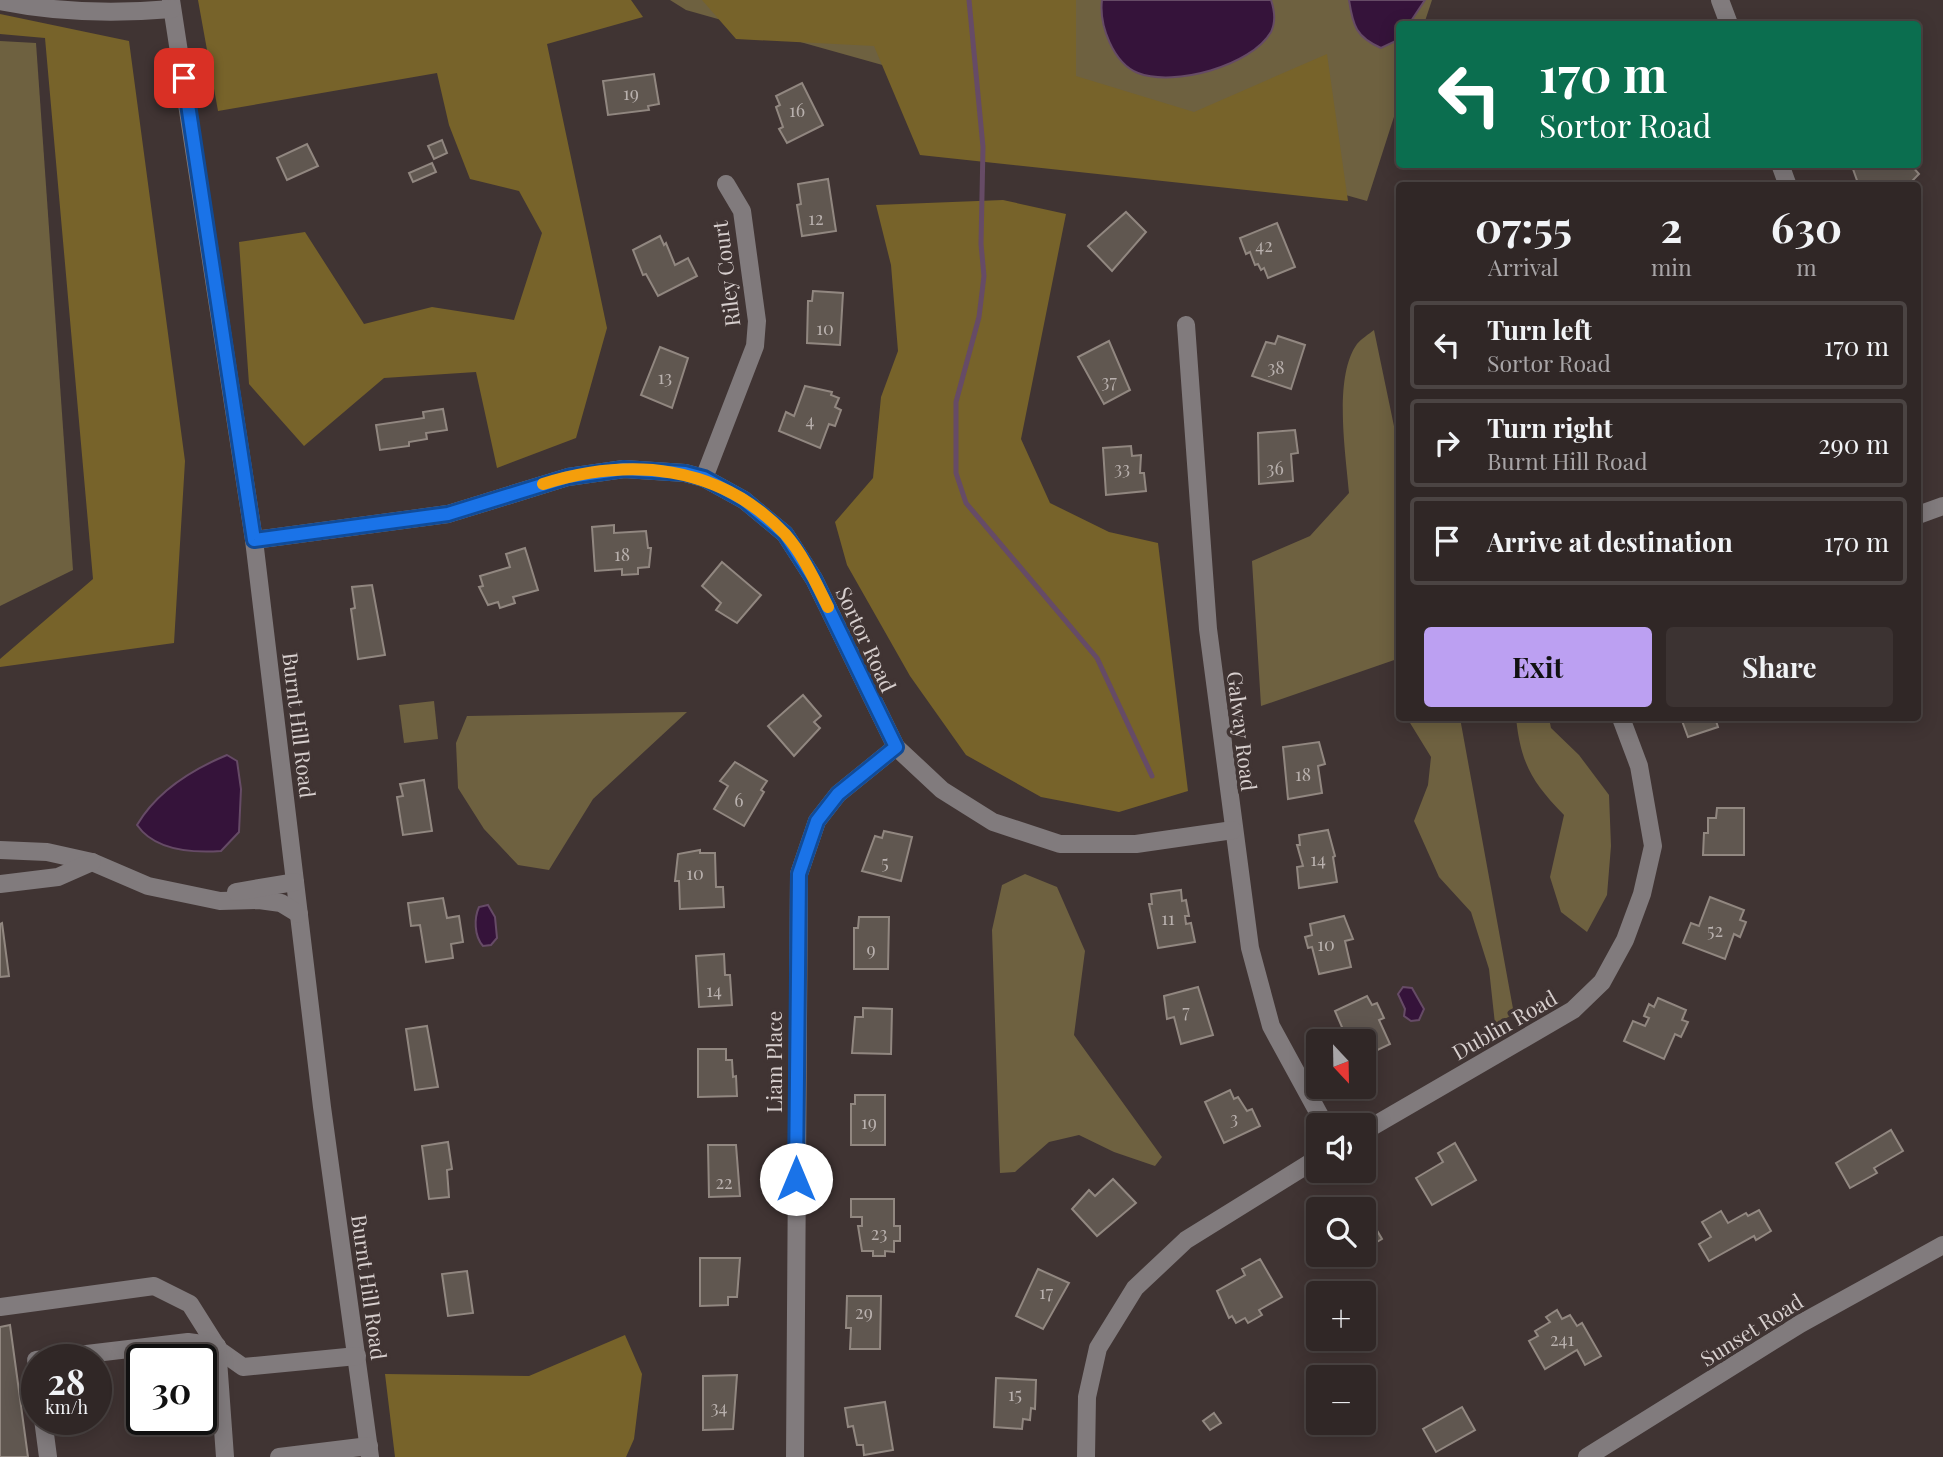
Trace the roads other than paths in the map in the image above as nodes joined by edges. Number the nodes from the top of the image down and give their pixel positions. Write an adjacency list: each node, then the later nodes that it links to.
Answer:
1 (1720, 0): 4 (street)
2 (0, 1): 3 (street)
3 (172, 4): 10 (street, Burnt Hill Road)
4 (1728, 21)
5 (726, 184): 7 (street, Riley Court)
6 (1186, 325): 13 (street, Galway Road)
7 (704, 478): 10 (street, Sortor Road); 12 (street, Sortor Road)
8 (1943, 506): 9 (street)
9 (1921, 514)
10 (254, 540): 16 (street, Burnt Hill Road)
11 (1622, 721): 21 (street, Dublin Road)
12 (896, 747): 13 (street, Sortor Road); 35 (street, Liam Place)
13 (1233, 830): 20 (street, Galway Road)
14 (0, 850): 15 (street)
15 (93, 862): 17 (street); 18 (street)
16 (295, 882): 18 (street); 19 (street, Burnt Hill Road)
17 (0, 884)
18 (207, 897): 19 (street)
19 (299, 914): 29 (street, Burnt Hill Road)
20 (1318, 1113)
21 (1376, 1124)
22 (1306, 1165): 36 (street)
23 (1943, 1245): 37 (street, Sunset Road)
24 (0, 1307): 27 (street)
25 (171, 1344): 26 (street)
26 (202, 1344)
27 (216, 1344)
28 (217, 1346): 29 (street); 33 (street)
29 (357, 1356): 31 (street, Burnt Hill Road)
30 (45, 1435): 32 (street)
31 (370, 1451): 34 (street)
32 (48, 1457)
33 (225, 1457)
34 (279, 1457)
35 (795, 1457)
36 (1086, 1457)
37 (1587, 1457)

